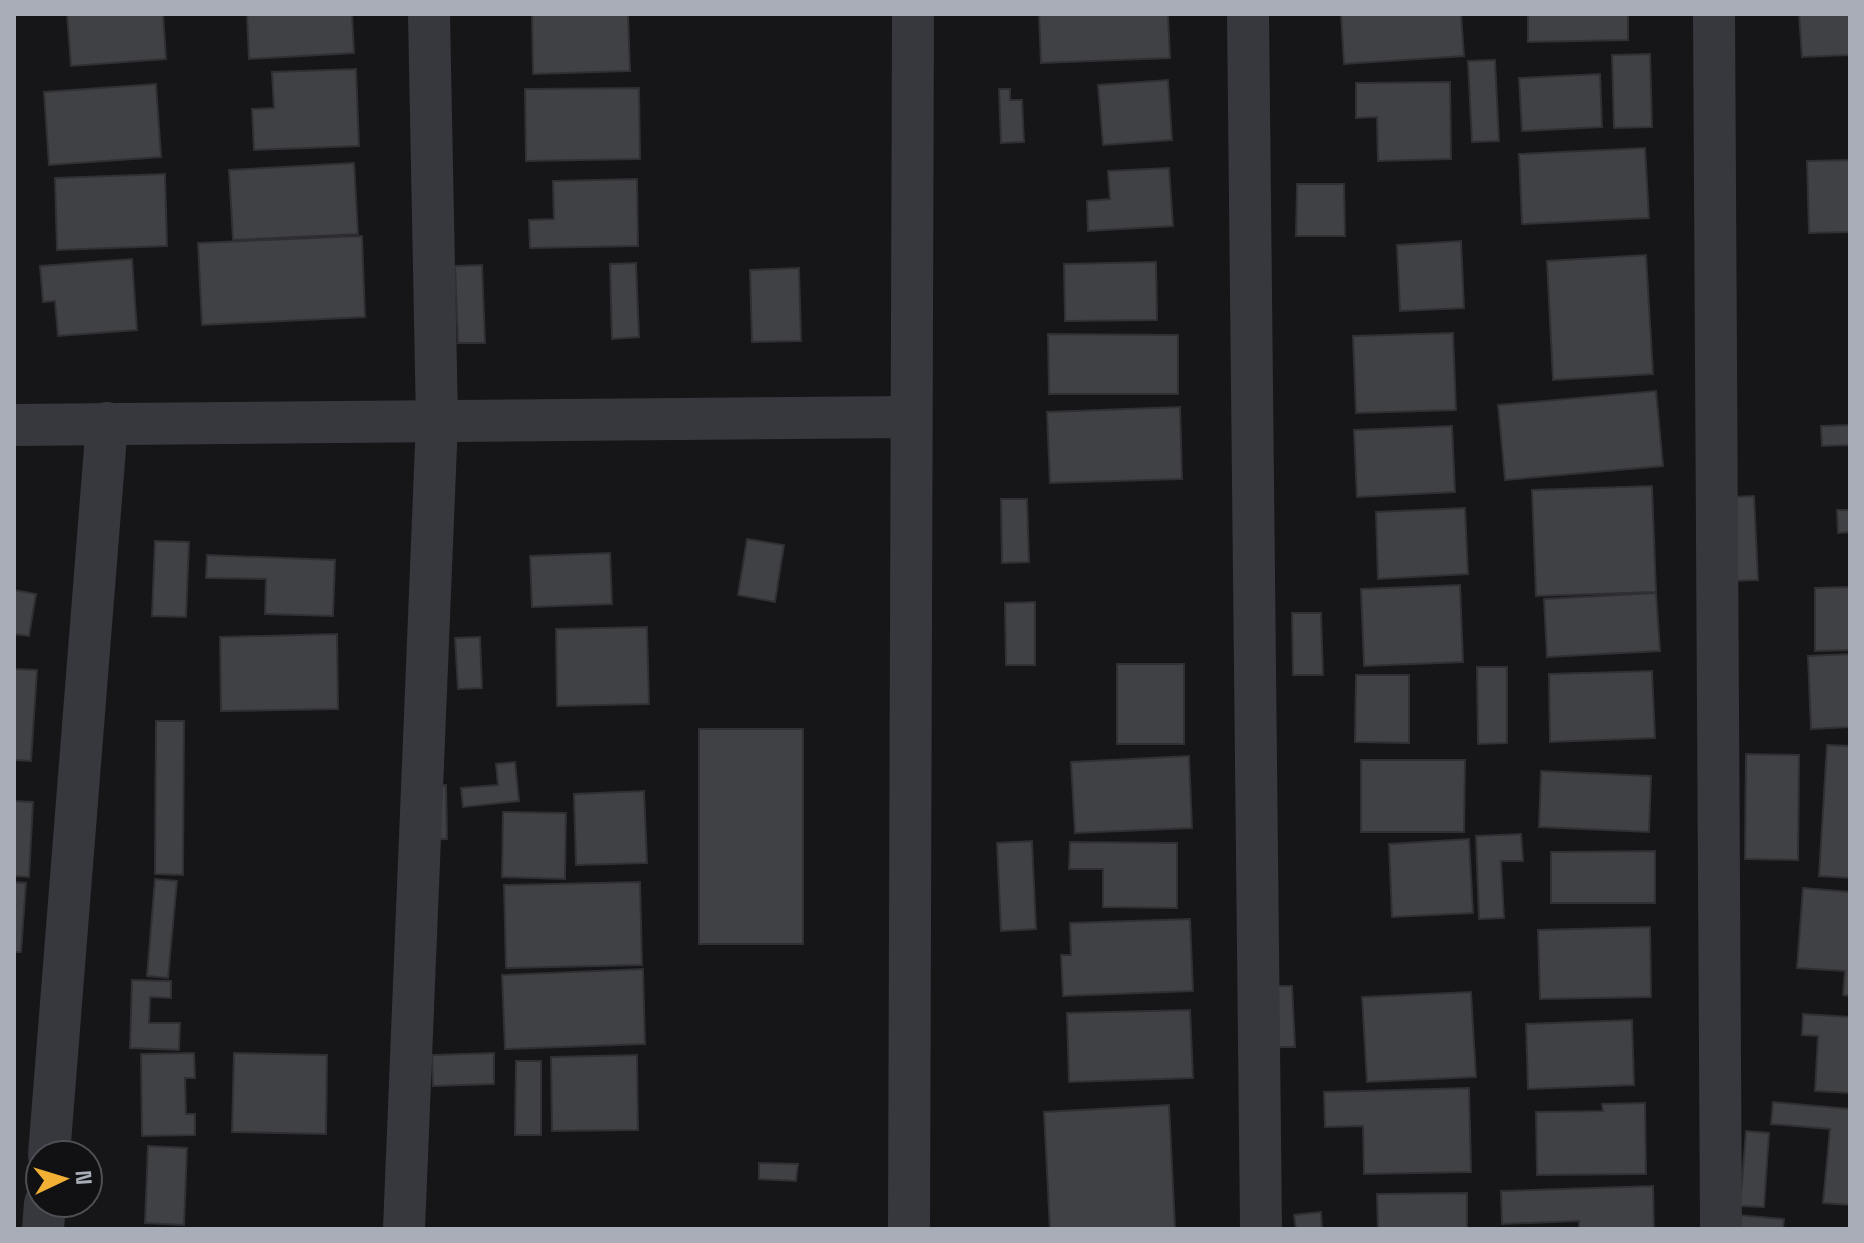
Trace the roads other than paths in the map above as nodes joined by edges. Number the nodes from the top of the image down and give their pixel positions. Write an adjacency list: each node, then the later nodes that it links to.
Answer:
1 (429, 14): 6 (street)
2 (913, 14): 5 (street)
3 (1248, 14): 12 (street)
4 (1714, 14): 13 (street)
5 (911, 417): 6 (street); 11 (street)
6 (437, 421): 7 (street); 10 (street)
7 (107, 423): 8 (street); 9 (street)
8 (14, 425)
9 (50, 1139)
10 (404, 1229)
11 (909, 1229)
12 (1261, 1229)
13 (1721, 1229)

